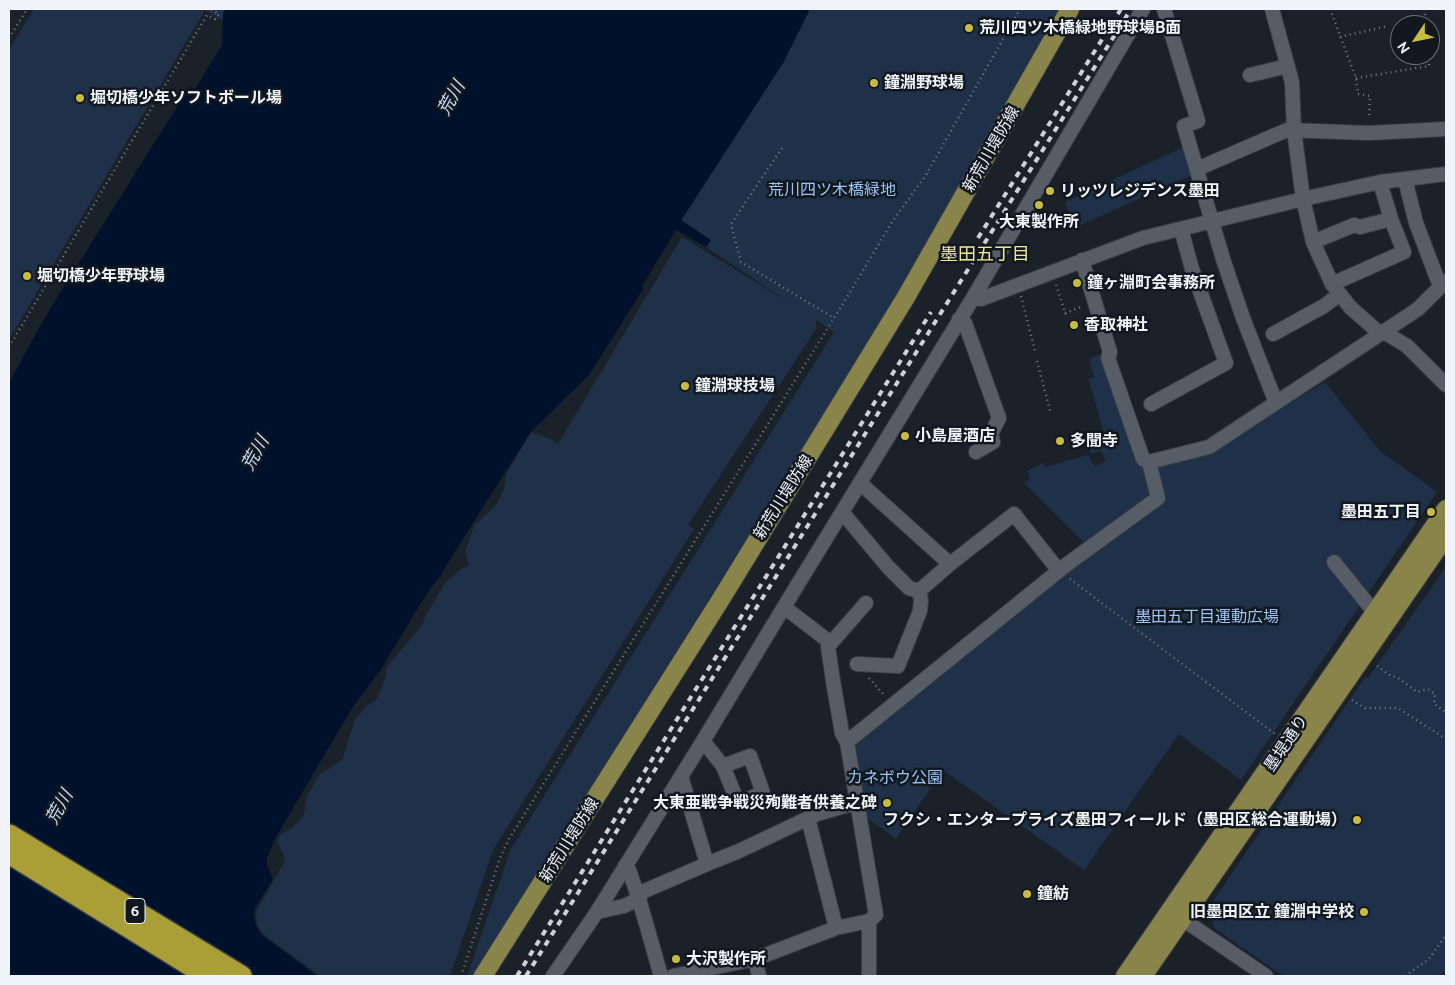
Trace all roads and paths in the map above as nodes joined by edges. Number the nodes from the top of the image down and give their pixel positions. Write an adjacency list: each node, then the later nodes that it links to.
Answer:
1 (27, 9): 12 (path)
2 (211, 9): 9 (path)
3 (1020, 9): 38 (path)
4 (1070, 9): 90 (main road, 新荒川堤防線)
5 (1143, 9): 35 (street)
6 (1164, 9): 21 (street)
7 (1272, 9): 14 (street)
8 (1330, 9): 11 (path)
9 (216, 10): 43 (path)
10 (1388, 26): 11 (path)
11 (1340, 37): 16 (path)
12 (9, 38)
13 (1429, 65): 16 (path)
14 (1288, 66): 15 (street); 18 (street)
15 (1250, 75)
16 (1356, 78): 19 (path)
17 (1446, 129): 19 (street)
18 (1294, 130): 19 (street); 21 (street); 25 (street)
19 (1369, 133)
20 (782, 148): 38 (path)
21 (1197, 169): 27 (street)
22 (1446, 174): 23 (street)
23 (1405, 179): 24 (street); 32 (street)
24 (1380, 182): 25 (street); 26 (street)
25 (1303, 199): 27 (street); 29 (street)
26 (1391, 219): 29 (street); 34 (street)
27 (1213, 220): 28 (street); 47 (street)
28 (1181, 229): 30 (street); 48 (street)
29 (1313, 242): 34 (street)
30 (1082, 260): 31 (street); 36 (street)
31 (1051, 272): 33 (street); 37 (path)
32 (1443, 284): 41 (street)
33 (1018, 285): 35 (street); 44 (path)
34 (1336, 289): 41 (street); 42 (street)
35 (973, 298): 40 (street)
36 (1095, 302): 37 (path); 51 (street)
37 (1065, 313): 39 (path)
38 (834, 318): 89 (path)
39 (1067, 318)
40 (959, 319): 50 (street); 52 (street)
41 (1384, 332): 46 (street); 47 (street)
42 (1273, 334)
43 (9, 347)
44 (1035, 351)
45 (1037, 361): 49 (path)
46 (1446, 386)
47 (1276, 403): 51 (street)
48 (1151, 404)
49 (1051, 414)
50 (976, 452)
51 (1149, 462): 58 (street)
52 (860, 483): 54 (street); 57 (street)
53 (1446, 509): 62 (main road, 墨堤通り)
54 (842, 512): 59 (street); 61 (street)
55 (1446, 536): 82 (main road, 墨堤通り)
56 (1334, 562): 62 (street)
57 (950, 564): 58 (street); 59 (street)
58 (1059, 571): 70 (street); 71 (path)
59 (919, 591): 64 (street)
60 (866, 602): 63 (street)
61 (784, 607): 63 (street); 69 (street)
62 (1375, 613): 71 (main road, 墨堤通り)
63 (831, 644): 70 (street)
64 (857, 664)
65 (1377, 666): 67 (path)
66 (1349, 698): 68 (path)
67 (1446, 712)
68 (1446, 739)
69 (704, 741): 72 (street); 73 (street)
70 (847, 742): 74 (street)
71 (1286, 742): 82 (main road, 墨堤通り)
72 (723, 766)
73 (680, 776): 78 (street); 79 (street)
74 (858, 802): 75 (street); 83 (street)
75 (808, 818): 78 (street); 84 (street)
76 (9, 834): 77 (highway, 6)
77 (17, 853): 87 (highway, 6); 88 (highway, 6)
78 (707, 864): 80 (street)
79 (625, 866): 80 (street); 81 (street)
80 (639, 898): 81 (street); 92 (street)
81 (597, 912): 91 (street)
82 (1177, 915): 96 (main road, 墨堤通り); 97 (main road, 墨堤通り); 98 (street)
83 (869, 921): 84 (street); 95 (street)
84 (836, 928): 86 (street)
85 (1446, 935): 99 (path)
86 (755, 959): 93 (street); 94 (street)
87 (208, 976)
88 (241, 976)
89 (461, 976)
90 (483, 976)
91 (553, 976)
92 (661, 976)
93 (673, 976)
94 (759, 976)
95 (869, 976)
96 (1125, 976)
97 (1143, 976)
98 (1266, 976)
99 (1405, 976)

